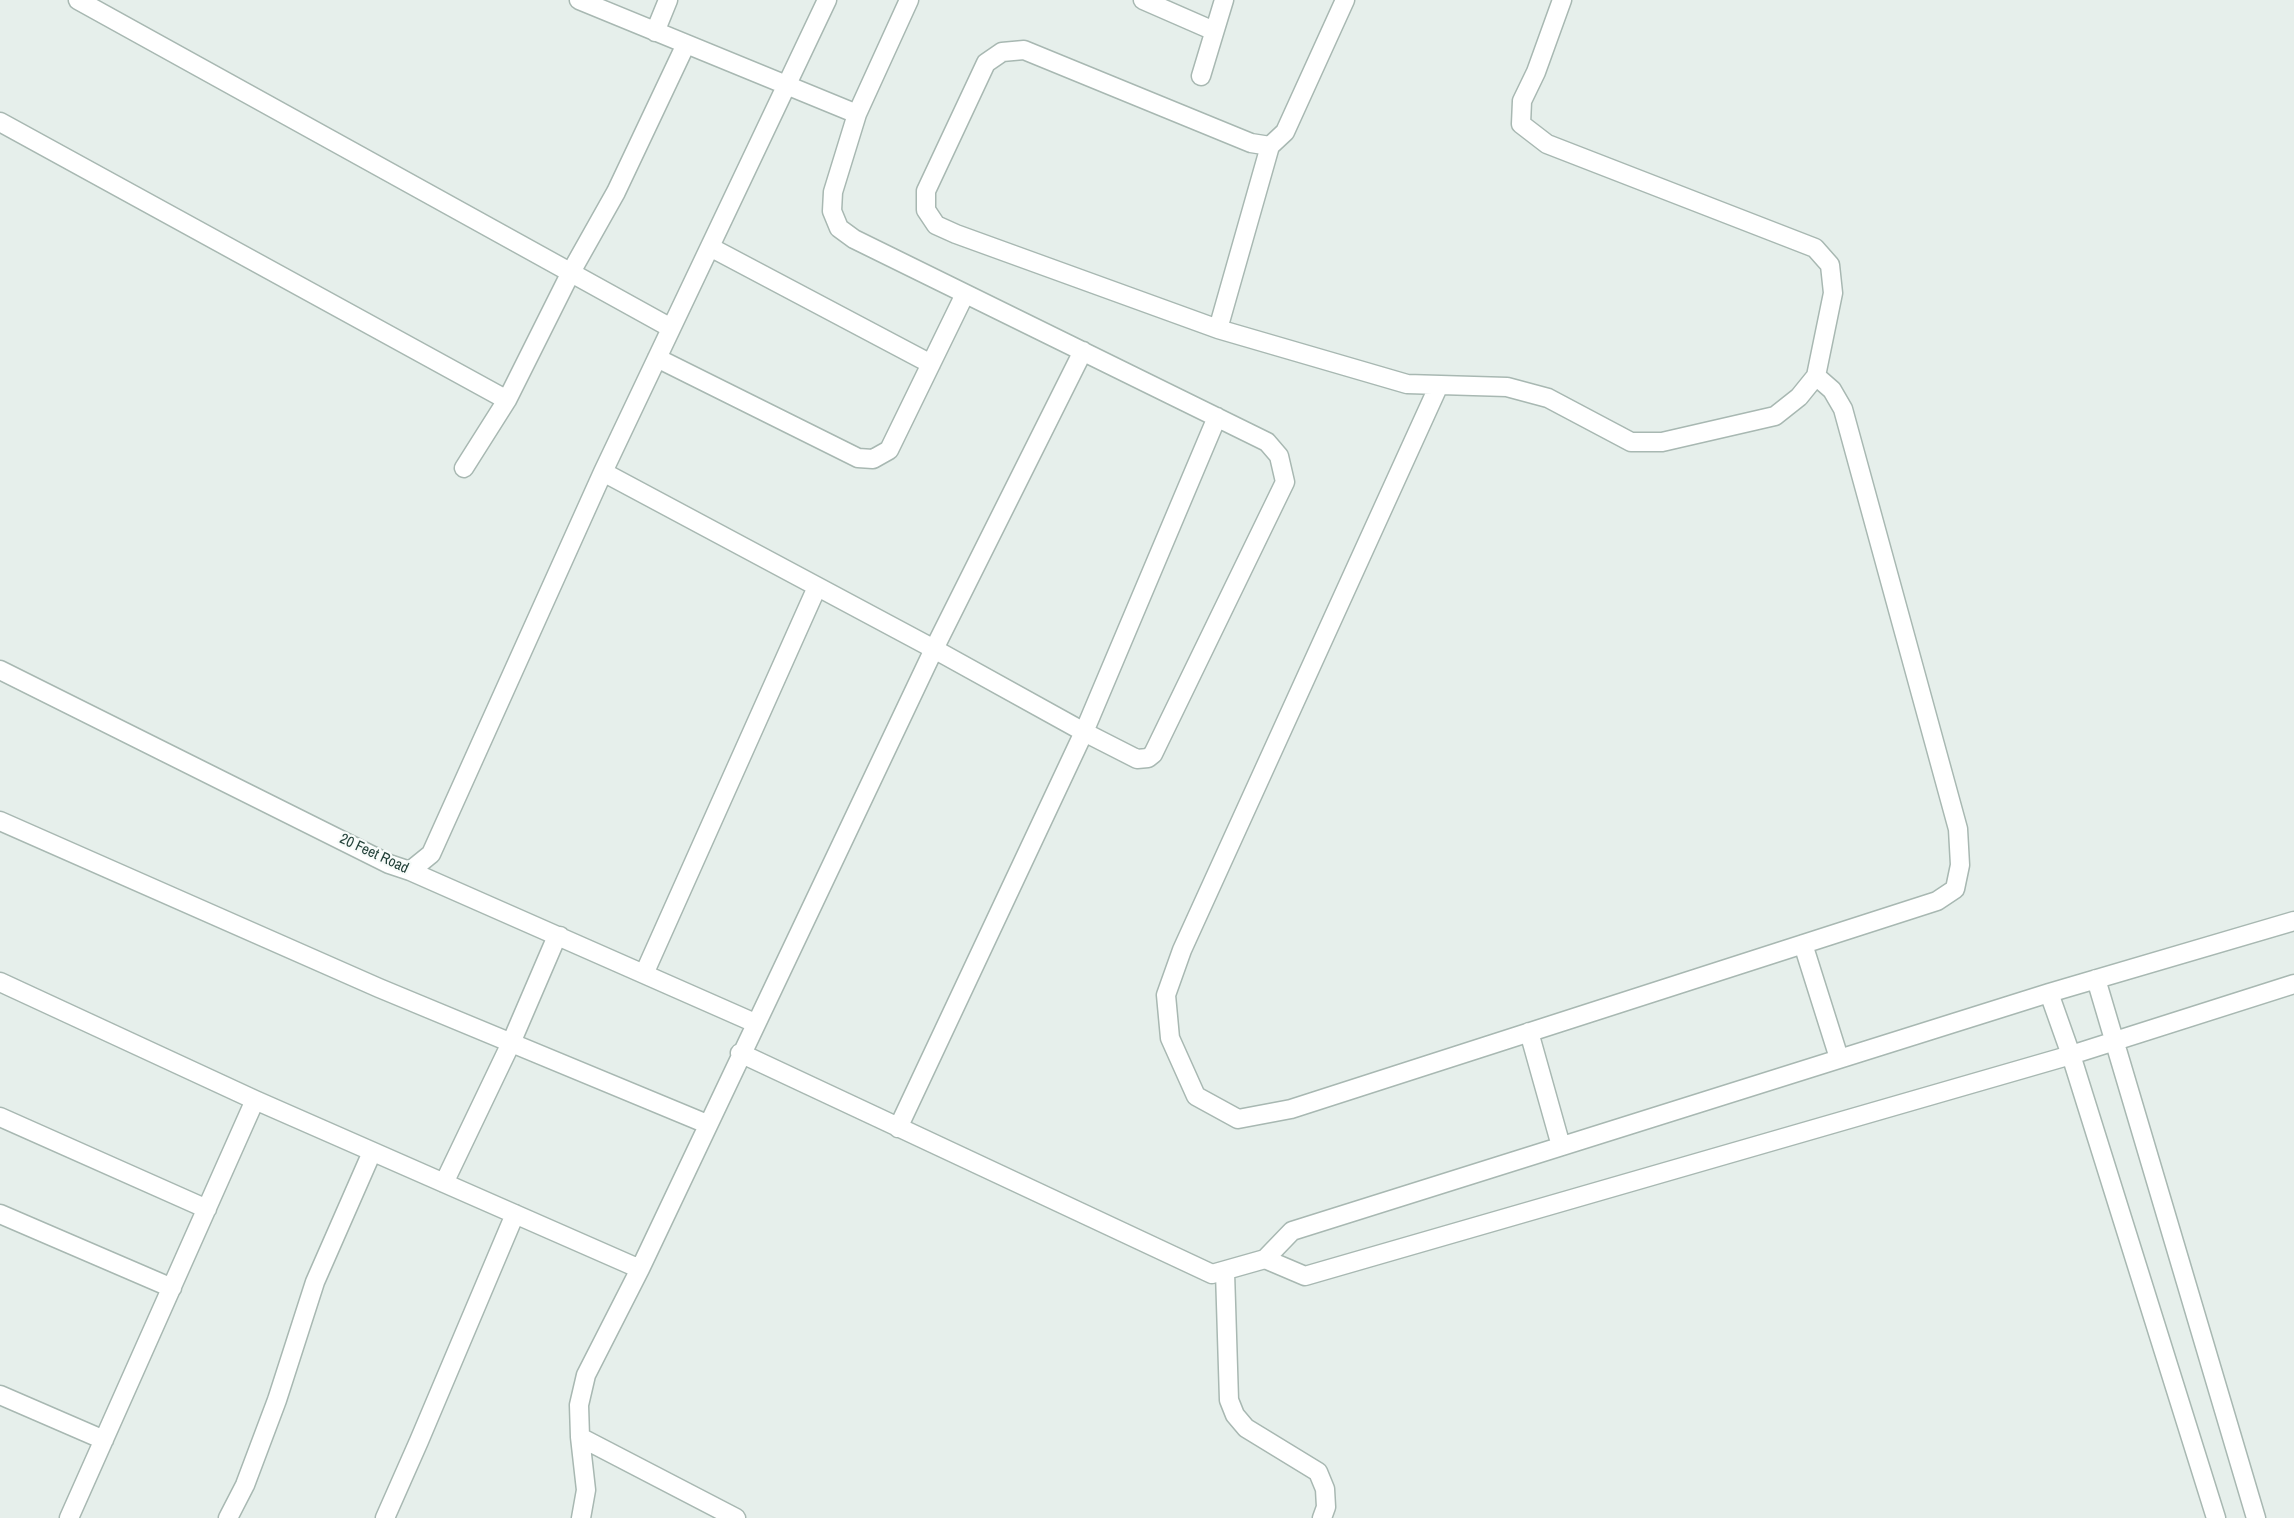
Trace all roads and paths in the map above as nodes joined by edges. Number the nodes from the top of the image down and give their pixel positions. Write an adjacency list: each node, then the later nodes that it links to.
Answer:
1 (78, 0): 19 (street)
2 (579, 0): 11 (street)
3 (668, 0): 11 (street)
4 (827, 0): 14 (street)
5 (909, 0): 15 (street)
6 (1143, 0): 10 (street)
7 (1224, 0): 10 (street)
8 (1346, 0): 17 (street)
9 (1562, 0): 26 (street)
10 (1214, 31): 13 (street)
11 (656, 32): 12 (street)
12 (686, 44): 14 (street); 19 (street)
13 (1201, 76)
14 (786, 86): 15 (street); 18 (street)
15 (857, 114): 20 (street)
16 (0, 122): 28 (street)
17 (1270, 146): 22 (street); 22 (street)
18 (710, 247): 21 (street); 25 (street)
19 (571, 272): 21 (street); 28 (street)
20 (965, 294): 23 (street); 25 (street)
21 (671, 328): 24 (street)
22 (1218, 329): 27 (street)
23 (1083, 351): 29 (street); 33 (street)
24 (657, 358): 25 (street); 31 (street)
25 (931, 364)
26 (1816, 376): 27 (street); 40 (street)
27 (1439, 385): 47 (street)
28 (507, 400): 30 (street)
29 (1217, 417): 35 (street); 35 (street)
30 (464, 468)
31 (603, 472): 32 (street); 37 (street)
32 (817, 587): 33 (street); 41 (street)
33 (934, 649): 35 (street); 46 (street)
34 (0, 670): 37 (street, 20 Feet Road)
35 (1084, 732): 56 (street)
36 (0, 821): 49 (street)
37 (410, 871): 39 (street, 20 Feet Road)
38 (2294, 921): 42 (street)
39 (560, 936): 41 (street, 20 Feet Road); 49 (street)
40 (1803, 944): 47 (street); 52 (street)
41 (644, 974): 46 (street, 20 Feet Road)
42 (2096, 979): 45 (street); 48 (street)
43 (0, 982): 53 (street)
44 (2294, 984): 48 (street)
45 (2049, 993): 51 (street); 52 (street)
46 (755, 1023): 50 (street)
47 (1529, 1032): 57 (street)
48 (2114, 1040): 51 (street); 77 (street)
49 (511, 1043): 55 (street); 59 (street)
50 (740, 1053): 55 (street); 56 (street)
51 (2071, 1055): 63 (street); 76 (street)
52 (1839, 1058): 57 (street)
53 (255, 1100): 58 (street); 60 (street)
54 (0, 1117): 60 (street)
55 (707, 1124): 64 (street)
56 (898, 1128): 65 (street)
57 (1561, 1146): 63 (street)
58 (372, 1152): 59 (street); 72 (street)
59 (444, 1183): 62 (street)
60 (207, 1209): 66 (street)
61 (0, 1214): 66 (street)
62 (515, 1214): 64 (street); 73 (street)
63 (1265, 1259): 65 (street)
64 (640, 1269): 68 (street)
65 (1226, 1272): 75 (street)
66 (172, 1288): 69 (street)
67 (0, 1395): 69 (street)
68 (580, 1437): 70 (street); 74 (street)
69 (104, 1440): 71 (street)
70 (729, 1516)
71 (69, 1518)
72 (228, 1518)
73 (384, 1518)
74 (581, 1518)
75 (1322, 1518)
76 (2216, 1518)
77 (2256, 1518)

